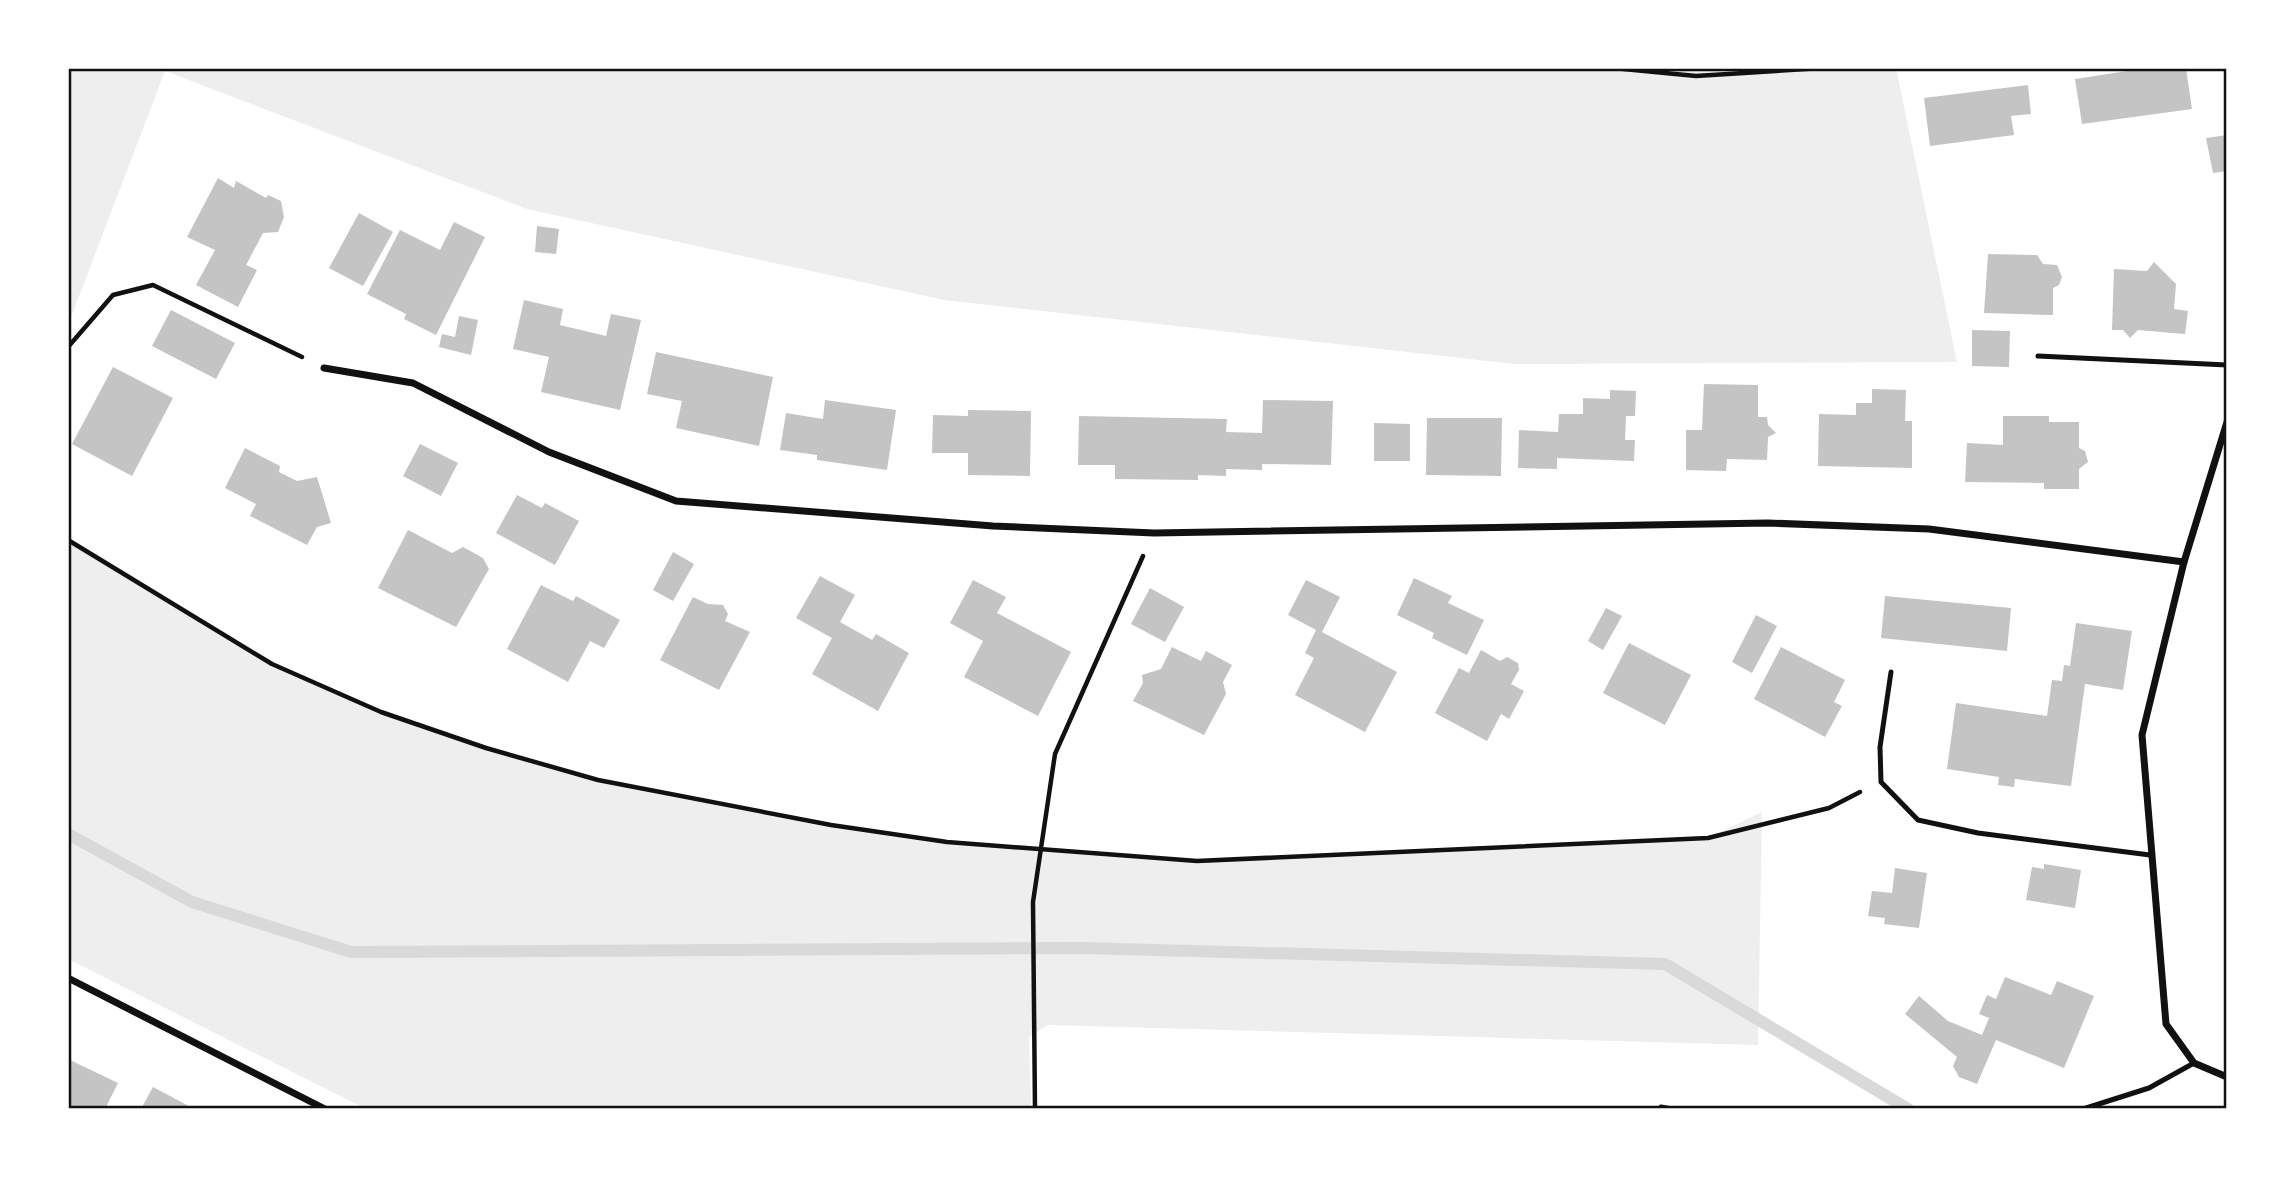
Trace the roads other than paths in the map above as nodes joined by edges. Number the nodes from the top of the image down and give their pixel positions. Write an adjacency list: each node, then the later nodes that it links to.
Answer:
1 (2038, 356): 2 (lane)
2 (2227, 365)
3 (324, 368): 5 (street)
4 (2227, 422): 5 (street)
5 (2185, 562): 7 (street)
6 (1891, 672): 7 (lane)
7 (2150, 855): 9 (street)
8 (68, 978): 12 (street)
9 (2193, 1063): 10 (street); 14 (lane)
10 (2227, 1077)
11 (1661, 1107): 13 (lane)
12 (325, 1109)
13 (1671, 1109)
14 (2083, 1109)

